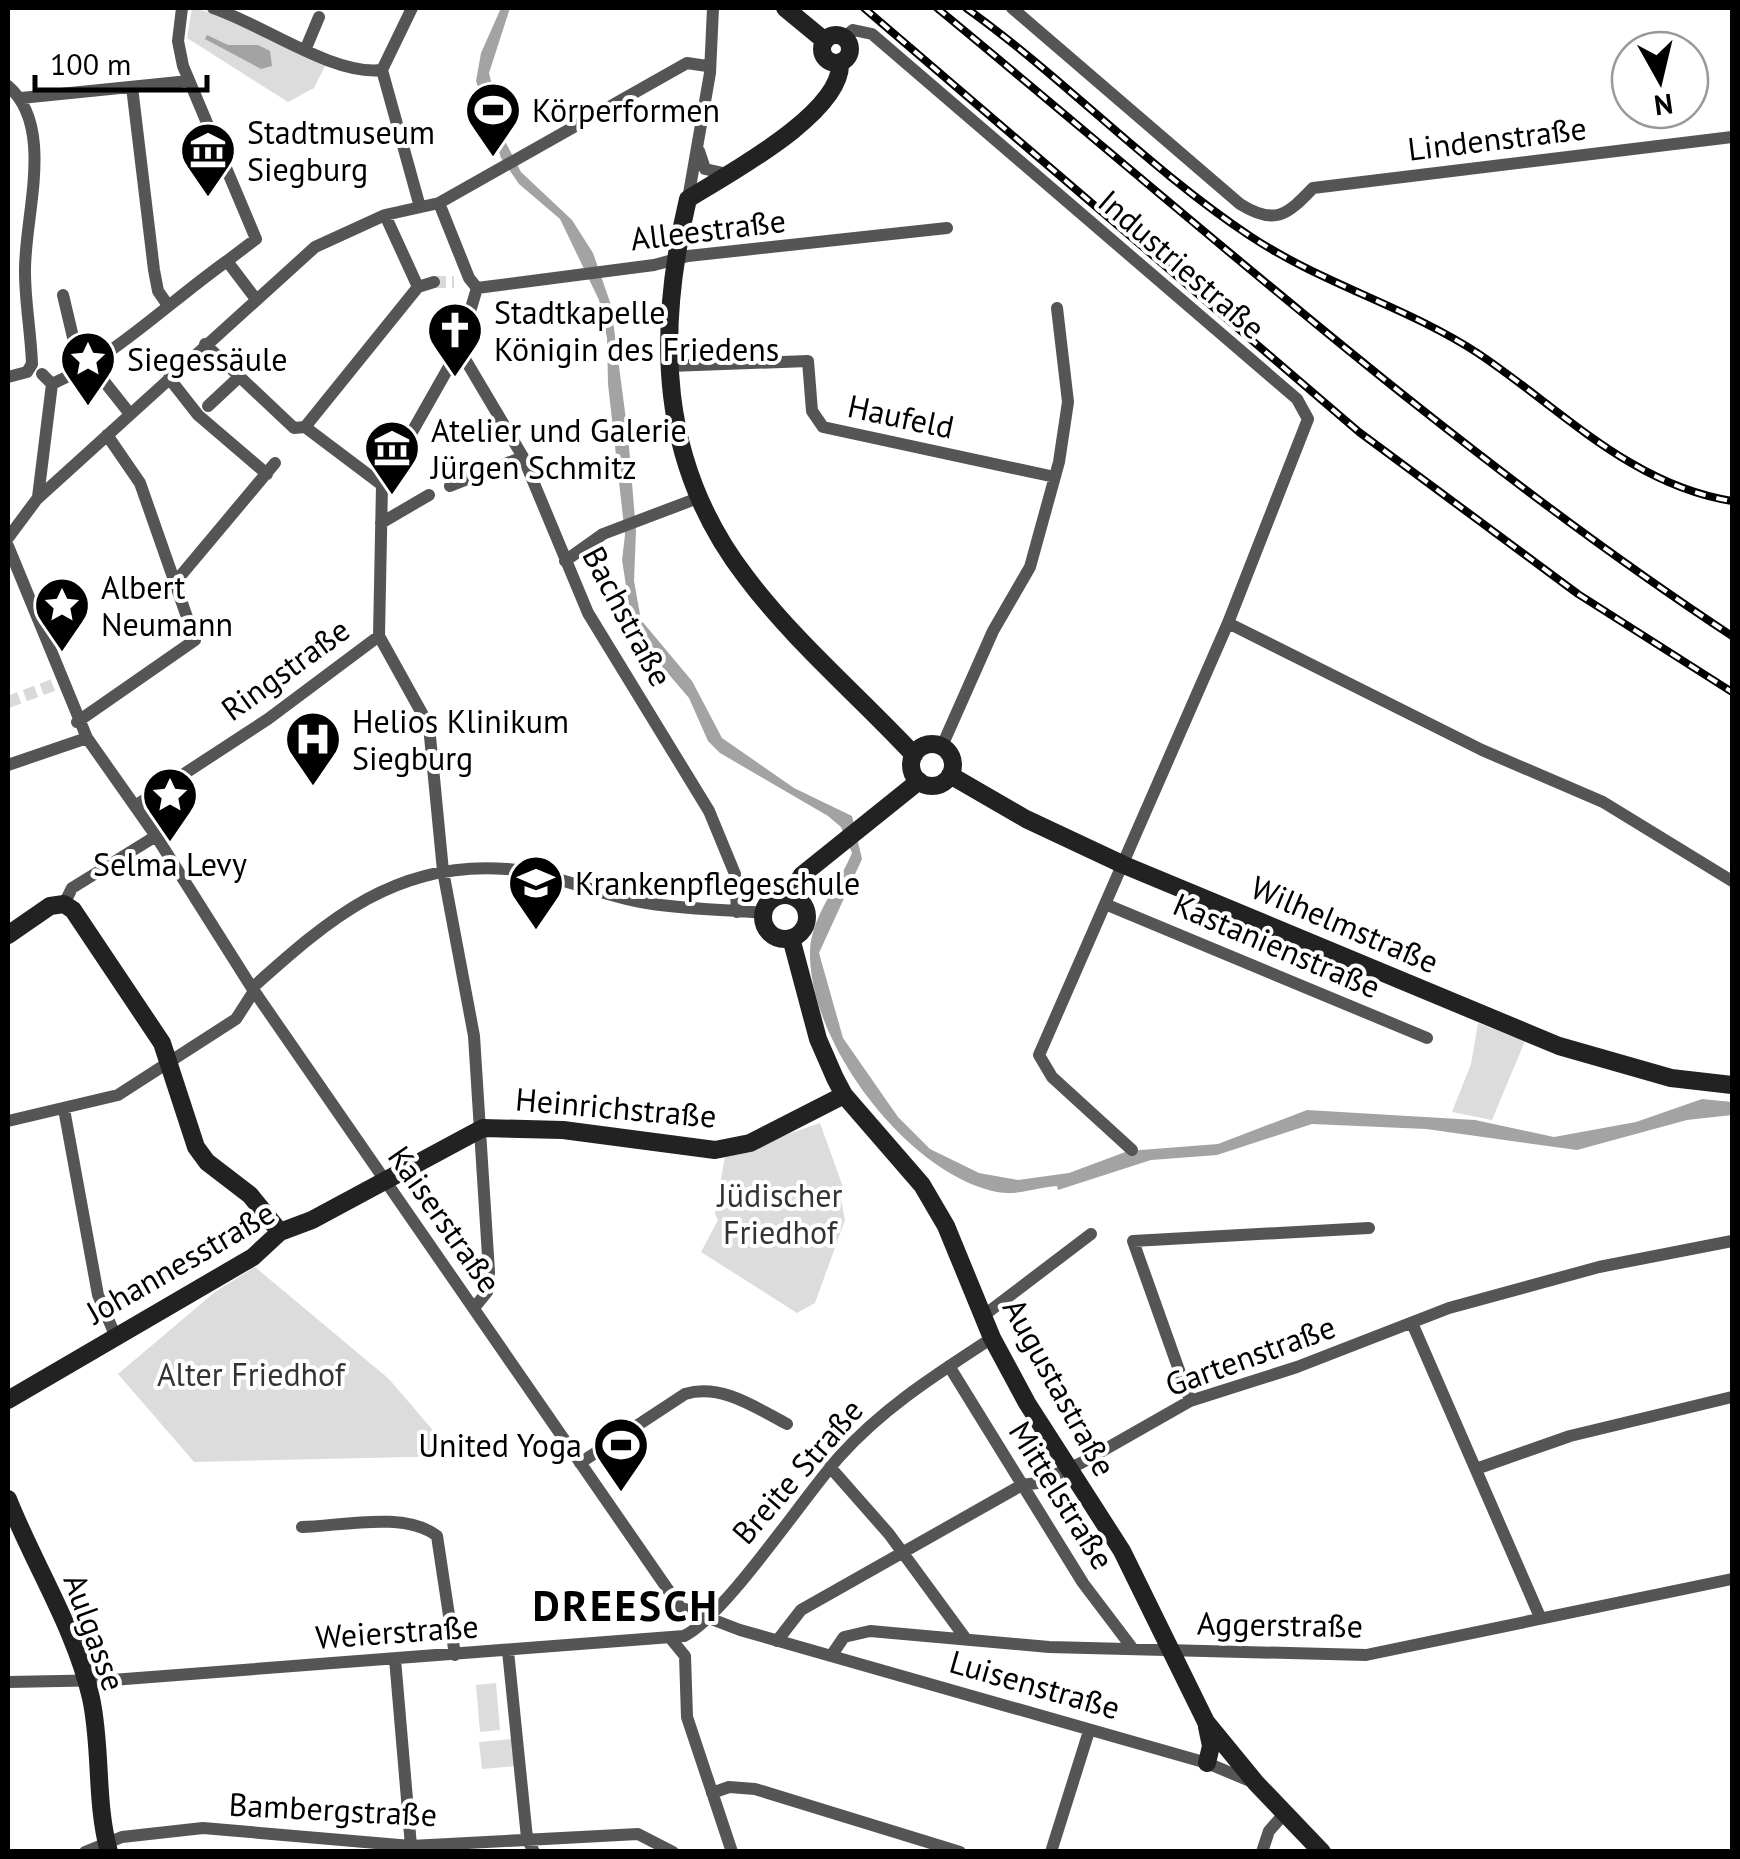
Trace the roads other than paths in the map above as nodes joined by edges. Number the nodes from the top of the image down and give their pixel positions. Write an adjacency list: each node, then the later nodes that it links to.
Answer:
1 (182, 8): 12 (street)
2 (214, 8): 9 (street)
3 (412, 8): 11 (street)
4 (713, 8): 10 (street)
5 (785, 8): 8 (main road)
6 (1012, 8): 16 (street, Lindenstraße)
7 (319, 17): 9 (street)
8 (834, 39): 18 (main road); 59 (street, Industriestraße)
9 (306, 48): 11 (street)
10 (707, 66): 17 (street); 20 (street)
11 (382, 70): 21 (street)
12 (189, 81): 14 (street); 25 (street)
13 (8, 86): 15 (street)
14 (132, 87): 15 (street); 32 (street)
15 (22, 98): 39 (street)
16 (1732, 137)
17 (698, 148): 18 (street); 19 (street)
18 (728, 174): 19 (main road)
19 (688, 199): 24 (main road)
20 (439, 203): 21 (street); 27 (street)
21 (420, 207): 22 (street)
22 (385, 216): 28 (street); 30 (street)
23 (946, 228): 24 (street, Alleestraße)
24 (672, 260): 27 (street, Alleestraße); 37 (main road)
25 (226, 261): 30 (street); 32 (street)
26 (434, 282): 28 (street)
27 (467, 283): 36 (street, Ringstraße)
28 (418, 287): 44 (street)
29 (63, 295): 38 (street)
30 (255, 298): 35 (street)
31 (146, 301): 34 (street)
32 (167, 304): 34 (street)
33 (1057, 308): 49 (street)
34 (152, 315): 38 (street)
35 (205, 344): 40 (street); 41 (street)
36 (458, 349): 46 (street, Bachstraße); 50 (street, Ringstraße)
37 (670, 366): 49 (street, Haufeld); 53 (main road)
38 (86, 369): 43 (street); 54 (street)
39 (8, 377)
40 (169, 378): 43 (street); 58 (street)
41 (238, 378): 42 (street); 44 (street)
42 (208, 406)
43 (130, 414): 45 (street)
44 (306, 427): 50 (street)
45 (107, 436): 54 (street); 58 (street)
46 (523, 457): 47 (street); 57 (street, Bachstraße)
47 (505, 464)
48 (478, 474): 51 (street)
49 (1055, 477): 63 (street)
50 (382, 485): 55 (street, Ringstraße)
51 (450, 486)
52 (429, 495): 55 (street)
53 (698, 498): 57 (street); 64 (main road)
54 (37, 500): 56 (street)
55 (381, 524): 60 (street, Ringstraße)
56 (8, 542): 61 (street, Kaiserstraße)
57 (565, 561): 76 (street, Bachstraße)
58 (177, 580): 61 (street)
59 (1228, 623): 70 (street, Industriestraße); 72 (street)
60 (379, 636): 68 (street, Ringstraße); 71 (street)
61 (77, 722): 62 (street, Kaiserstraße)
62 (87, 738): 65 (street); 68 (street, Kaiserstraße)
63 (942, 746): 64 (main road); 66 (main road)
64 (914, 755): 67 (main road)
65 (8, 765)
66 (950, 776): 67 (main road); 70 (main road, Wilhelmstraße)
67 (919, 781): 73 (main road)
68 (135, 806): 69 (street, Kaiserstraße)
69 (156, 836): 74 (street); 80 (street, Kaiserstraße)
70 (1124, 865): 75 (street, Industriestraße); 83 (main road, Wilhelmstraße)
71 (443, 871): 76 (street); 80 (street); 87 (street)
72 (1732, 882)
73 (790, 896): 77 (main road); 79 (main road)
74 (64, 904): 78 (main road); 82 (main road)
75 (1105, 904): 81 (street, Kastanienstraße); 88 (street, Industriestraße)
76 (737, 912): 77 (street)
77 (764, 913): 79 (main road)
78 (8, 934)
79 (791, 938): 84 (main road, Augustastraße)
80 (253, 989): 82 (street); 89 (street, Kaiserstraße)
81 (1428, 1038)
82 (170, 1060): 85 (street); 91 (main road)
83 (1732, 1085)
84 (844, 1095): 87 (main road, Heinrichstraße); 95 (main road, Augustastraße)
85 (64, 1109): 86 (street); 97 (street)
86 (8, 1121)
87 (483, 1128): 89 (main road, Heinrichstraße); 94 (street)
88 (1132, 1150)
89 (384, 1179): 91 (main road, Johannesstraße); 94 (street, Kaiserstraße)
90 (1369, 1228): 102 (street)
91 (280, 1232): 97 (main road, Johannesstraße)
92 (1092, 1234): 95 (street)
93 (1732, 1241): 96 (street, Gartenstraße)
94 (474, 1308): 104 (street, Kaiserstraße)
95 (983, 1316): 98 (main road, Augustastraße)
96 (1412, 1323): 102 (street, Gartenstraße); 107 (street)
97 (115, 1335): 101 (main road, Johannesstraße)
98 (992, 1338): 99 (street, Breite Straße); 106 (main road, Augustastraße)
99 (950, 1366): 105 (street, Breite Straße); 108 (street, Mittelstraße)
100 (1732, 1397): 107 (street)
101 (8, 1400)
102 (1190, 1401): 106 (street, Gartenstraße)
103 (787, 1424): 104 (street)
104 (580, 1463): 113 (street, Kaiserstraße)
105 (830, 1468): 111 (street); 113 (street, Breite Straße)
106 (1068, 1470): 108 (street, Gartenstraße); 119 (main road, Augustastraße)
107 (1476, 1470): 114 (street)
108 (1022, 1485): 111 (street, Gartenstraße); 118 (street, Mittelstraße)
109 (8, 1499): 125 (main road, Aulgasse)
110 (302, 1527): 121 (street)
111 (902, 1552): 116 (street); 117 (street, Gartenstraße)
112 (1732, 1579): 114 (street, Aggerstraße)
113 (705, 1618): 115 (street, Weierstraße); 117 (street, Luisenstraße)
114 (1540, 1618): 119 (street, Aggerstraße)
115 (671, 1639): 120 (street, Weierstraße); 130 (street)
116 (966, 1639): 118 (street, Aggerstraße); 122 (street, Aggerstraße)
117 (777, 1642): 122 (street, Luisenstraße)
118 (1132, 1649): 119 (street, Aggerstraße)
119 (1168, 1650): 126 (main road, Augustastraße)
120 (508, 1651): 121 (street, Weierstraße); 132 (street)
121 (455, 1655): 123 (street, Weierstraße)
122 (832, 1656): 127 (street, Luisenstraße)
123 (394, 1659): 125 (street, Weierstraße); 134 (street)
124 (8, 1682): 125 (street, Weierstraße)
125 (86, 1682): 133 (main road, Aulgasse)
126 (1206, 1722): 128 (main road, Augustastraße); 129 (main road, Augustastraße)
127 (1090, 1731): 128 (street, Luisenstraße); 139 (street)
128 (1207, 1763): 129 (street, Luisenstraße)
129 (1256, 1783): 131 (main road, Luisenstraße)
130 (712, 1793): 137 (street); 138 (street)
131 (1284, 1814): 140 (street); 141 (main road, Luisenstraße)
132 (530, 1845): 134 (street, Bambergstraße); 136 (street, Bambergstraße)
133 (107, 1846): 134 (street, Bambergstraße); 135 (street, Bambergstraße)
134 (411, 1846)
135 (85, 1852)
136 (672, 1852)
137 (732, 1852)
138 (960, 1852)
139 (1052, 1852)
140 (1262, 1852)
141 (1322, 1852)

